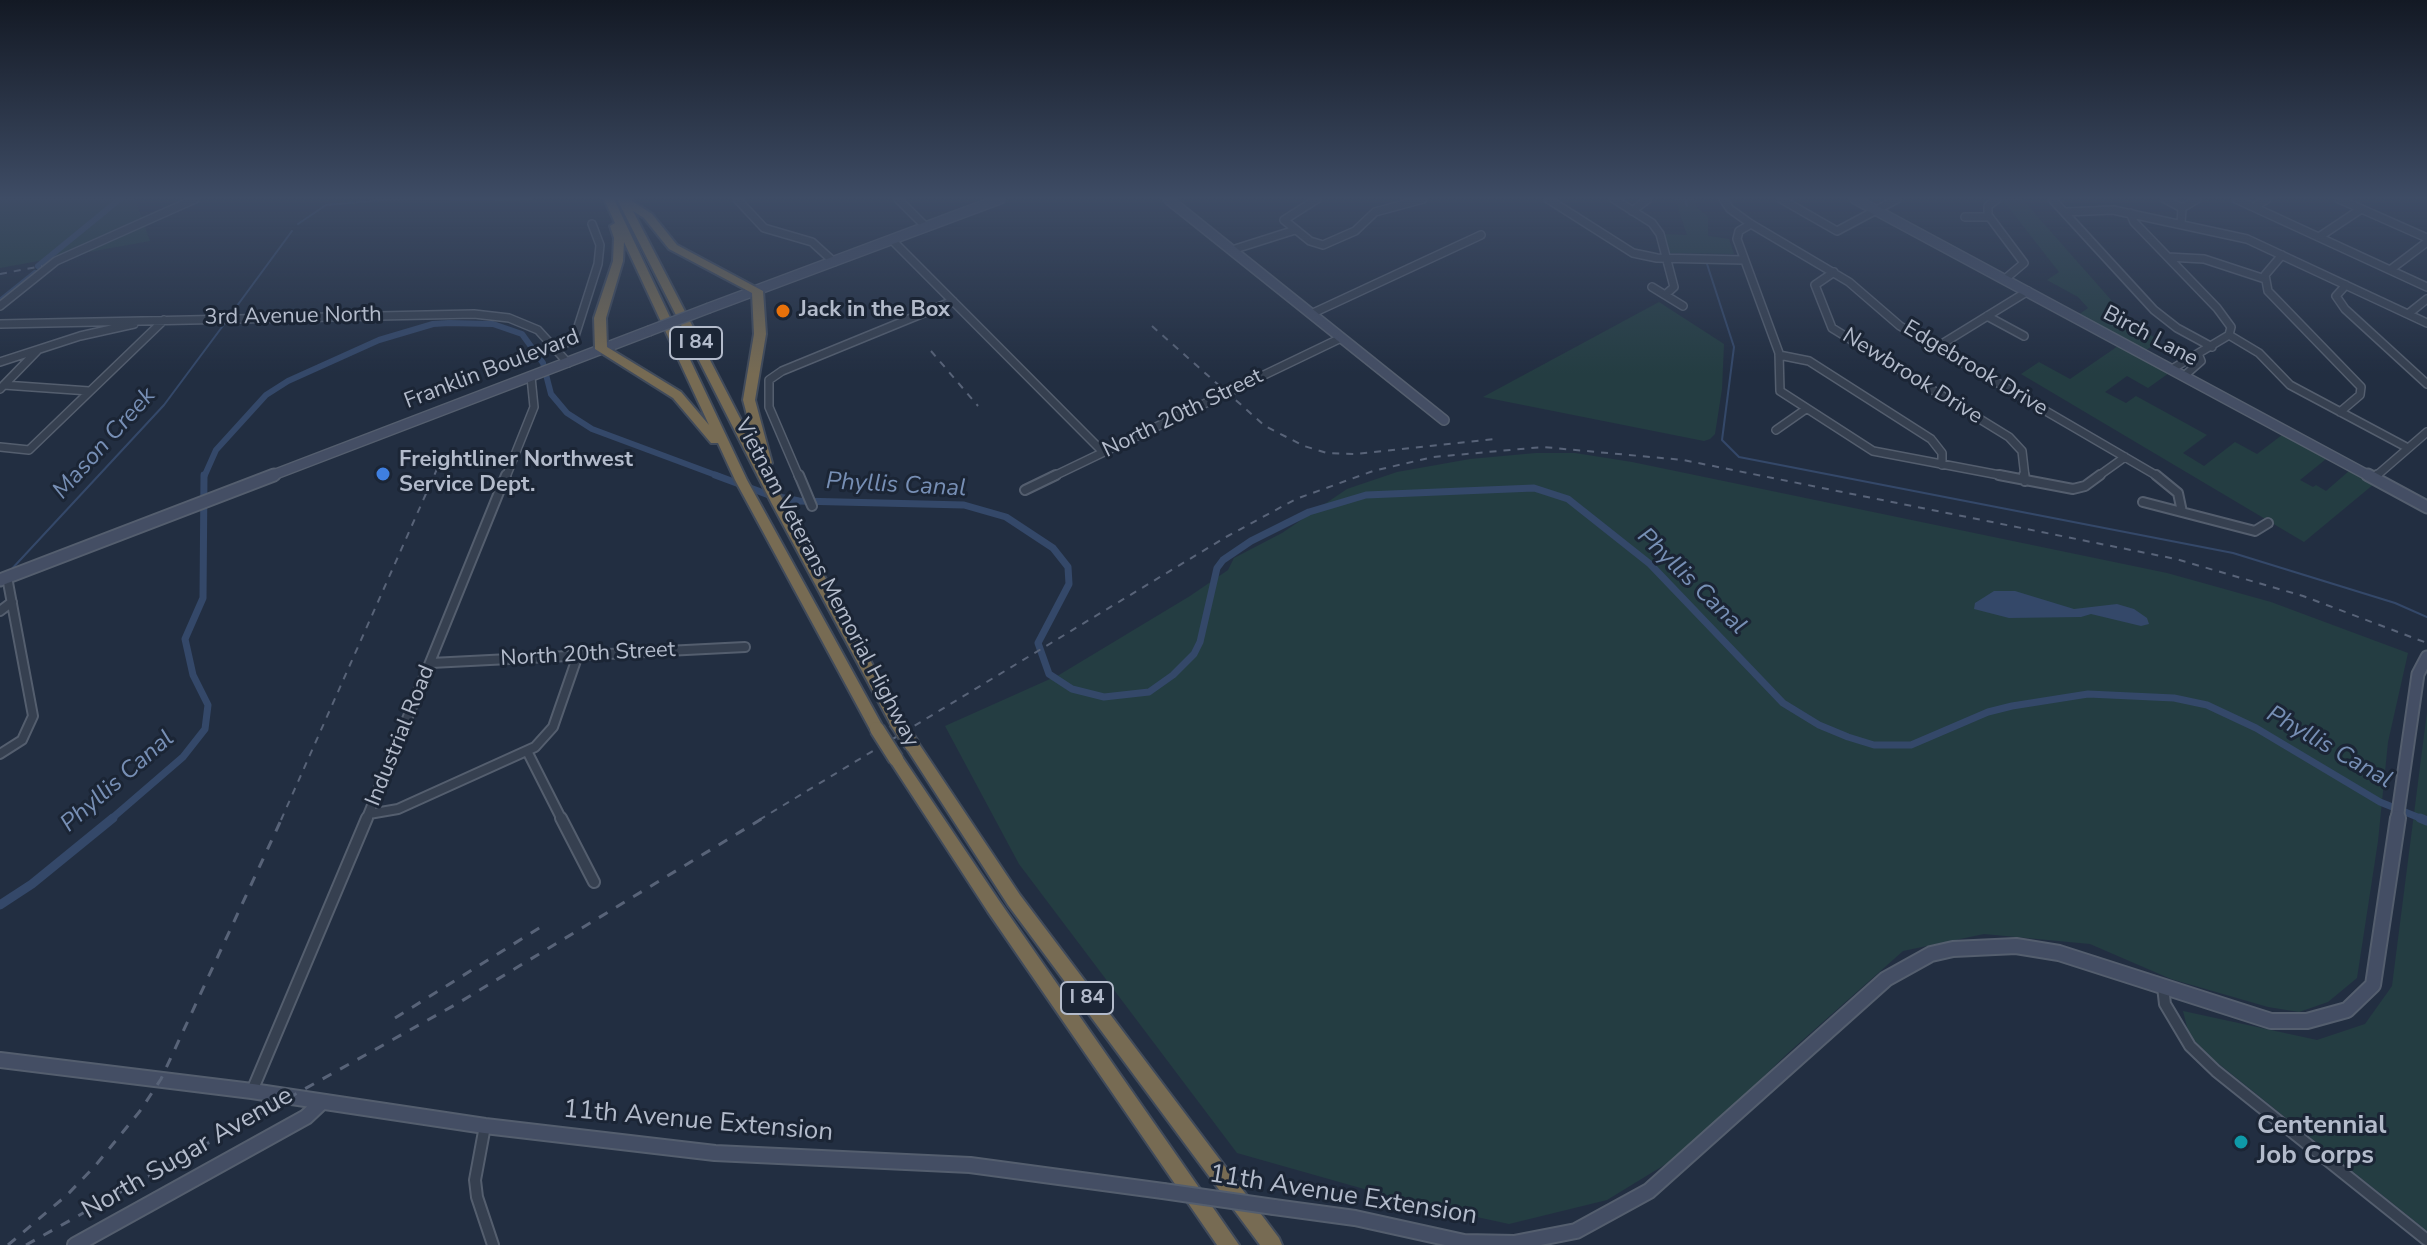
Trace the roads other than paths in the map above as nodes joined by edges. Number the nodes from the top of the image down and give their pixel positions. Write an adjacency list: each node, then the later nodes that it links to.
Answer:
1 (68, 257): 39 (street)
2 (599, 257): 52 (street)
3 (617, 257): 53 (highway)
4 (635, 257): 76 (highway, Vietnam Veterans Memorial Highway / I 84)
5 (653, 257): 78 (highway, Vietnam Veterans Memorial Highway / I 84)
6 (692, 257): 34 (highway)
7 (829, 257): 26 (street)
8 (847, 257): 26 (street, Franklin Boulevard)
9 (909, 257): 38 (street)
10 (1240, 257): 41 (street)
11 (1433, 257): 41 (street)
12 (1662, 257): 24 (street)
13 (1743, 257): 25 (street)
14 (1808, 257): 28 (street, Edgebrook Drive)
15 (1964, 257): 29 (street, Birch Lane)
16 (2020, 257): 29 (street)
17 (2106, 257): 51 (street)
18 (2168, 257): 47 (street)
19 (2170, 257): 30 (street)
20 (2280, 257): 30 (street)
21 (2286, 257): 31 (street)
22 (2362, 257): 27 (street)
23 (2406, 257): 27 (street)
24 (1668, 258): 25 (street); 36 (street)
25 (1744, 260): 55 (street)
26 (834, 262): 34 (street, Franklin Boulevard)
27 (2390, 270): 33 (street)
28 (1834, 272): 50 (street, Edgebrook Drive); 77 (street, Newbrook Drive)
29 (2005, 279): 35 (street, Birch Lane)
30 (2265, 279): 66 (street)
31 (2346, 285): 42 (street); 62 (street)
32 (1652, 287): 36 (street)
33 (2427, 287)
34 (757, 291): 53 (street, Franklin Boulevard, bridge); 78 (highway)
35 (2028, 291): 43 (street); 59 (street, Birch Lane)
36 (1665, 295): 40 (street)
37 (2427, 299): 42 (street)
38 (953, 301): 72 (street); 81 (street)
39 (0, 306)
40 (1683, 306)
41 (1311, 314): 49 (street)
42 (2408, 314): 45 (street)
43 (1987, 316): 48 (street); 50 (street)
44 (165, 320): 46 (street, 3rd Avenue North); 52 (street, 3rd Avenue North); 54 (street); 64 (street)
45 (2427, 323)
46 (0, 324)
47 (2229, 335): 51 (street); 66 (street)
48 (2024, 336)
49 (1341, 338): 67 (street); 72 (street, North 20th Street)
50 (1937, 347): 73 (street, Edgebrook Drive)
51 (2212, 347): 56 (street)
52 (558, 349): 58 (street, 3rd Avenue North)
53 (601, 349): 58 (street, Franklin Boulevard); 76 (highway)
54 (37, 351): 57 (street); 63 (street)
55 (1779, 355): 65 (street); 74 (street)
56 (2199, 356): 59 (street); 61 (street)
57 (0, 362)
58 (568, 363): 60 (street, Franklin Boulevard)
59 (2172, 369): 61 (street, Birch Lane)
60 (540, 374): 85 (street, Franklin Boulevard); 91 (street, Industrial Road)
61 (2184, 376): 75 (street, Birch Lane)
62 (2427, 384)
63 (2, 387): 64 (street)
64 (89, 391): 70 (street)
65 (1806, 409): 68 (street); 74 (street)
66 (2340, 412): 71 (street)
67 (1444, 420)
68 (1776, 430)
69 (2425, 435): 71 (street)
70 (0, 447)
71 (2408, 448): 75 (street)
72 (1103, 452): 79 (street, North 20th Street)
73 (2125, 457): 77 (street); 83 (street, Edgebrook Drive)
74 (1942, 465): 77 (street)
75 (2374, 478): 82 (street, Birch Lane)
76 (741, 480): 104 (highway, Vietnam Veterans Memorial Highway / I 84, bridge)
77 (2025, 481)
78 (774, 487): 105 (highway, Vietnam Veterans Memorial Highway / I 84, bridge)
79 (1025, 490)
80 (2143, 502): 83 (street)
81 (812, 506)
82 (2427, 507)
83 (2182, 512): 84 (street)
84 (2268, 523)
85 (3, 578): 86 (street)
86 (12, 602): 87 (street); 93 (street)
87 (0, 611)
88 (745, 647): 89 (street, North 20th Street)
89 (578, 655): 91 (street, North 20th Street); 92 (street)
90 (2427, 657): 96 (street, 11th Avenue Extension)
91 (431, 663): 94 (street, Industrial Road)
92 (527, 751): 94 (street); 95 (street)
93 (0, 754)
94 (369, 814): 98 (street, Industrial Road)
95 (594, 882)
96 (2163, 987): 100 (street, 11th Avenue Extension, bridge); 101 (street)
97 (0, 1060): 98 (street, 11th Avenue Extension)
98 (252, 1091): 99 (street, 11th Avenue Extension)
99 (322, 1102): 100 (street, 11th Avenue Extension); 102 (street, North Sugar Avenue)
100 (485, 1126): 103 (street)
101 (2427, 1240)
102 (75, 1245)
103 (493, 1245)
104 (1229, 1245)
105 (1272, 1245)

